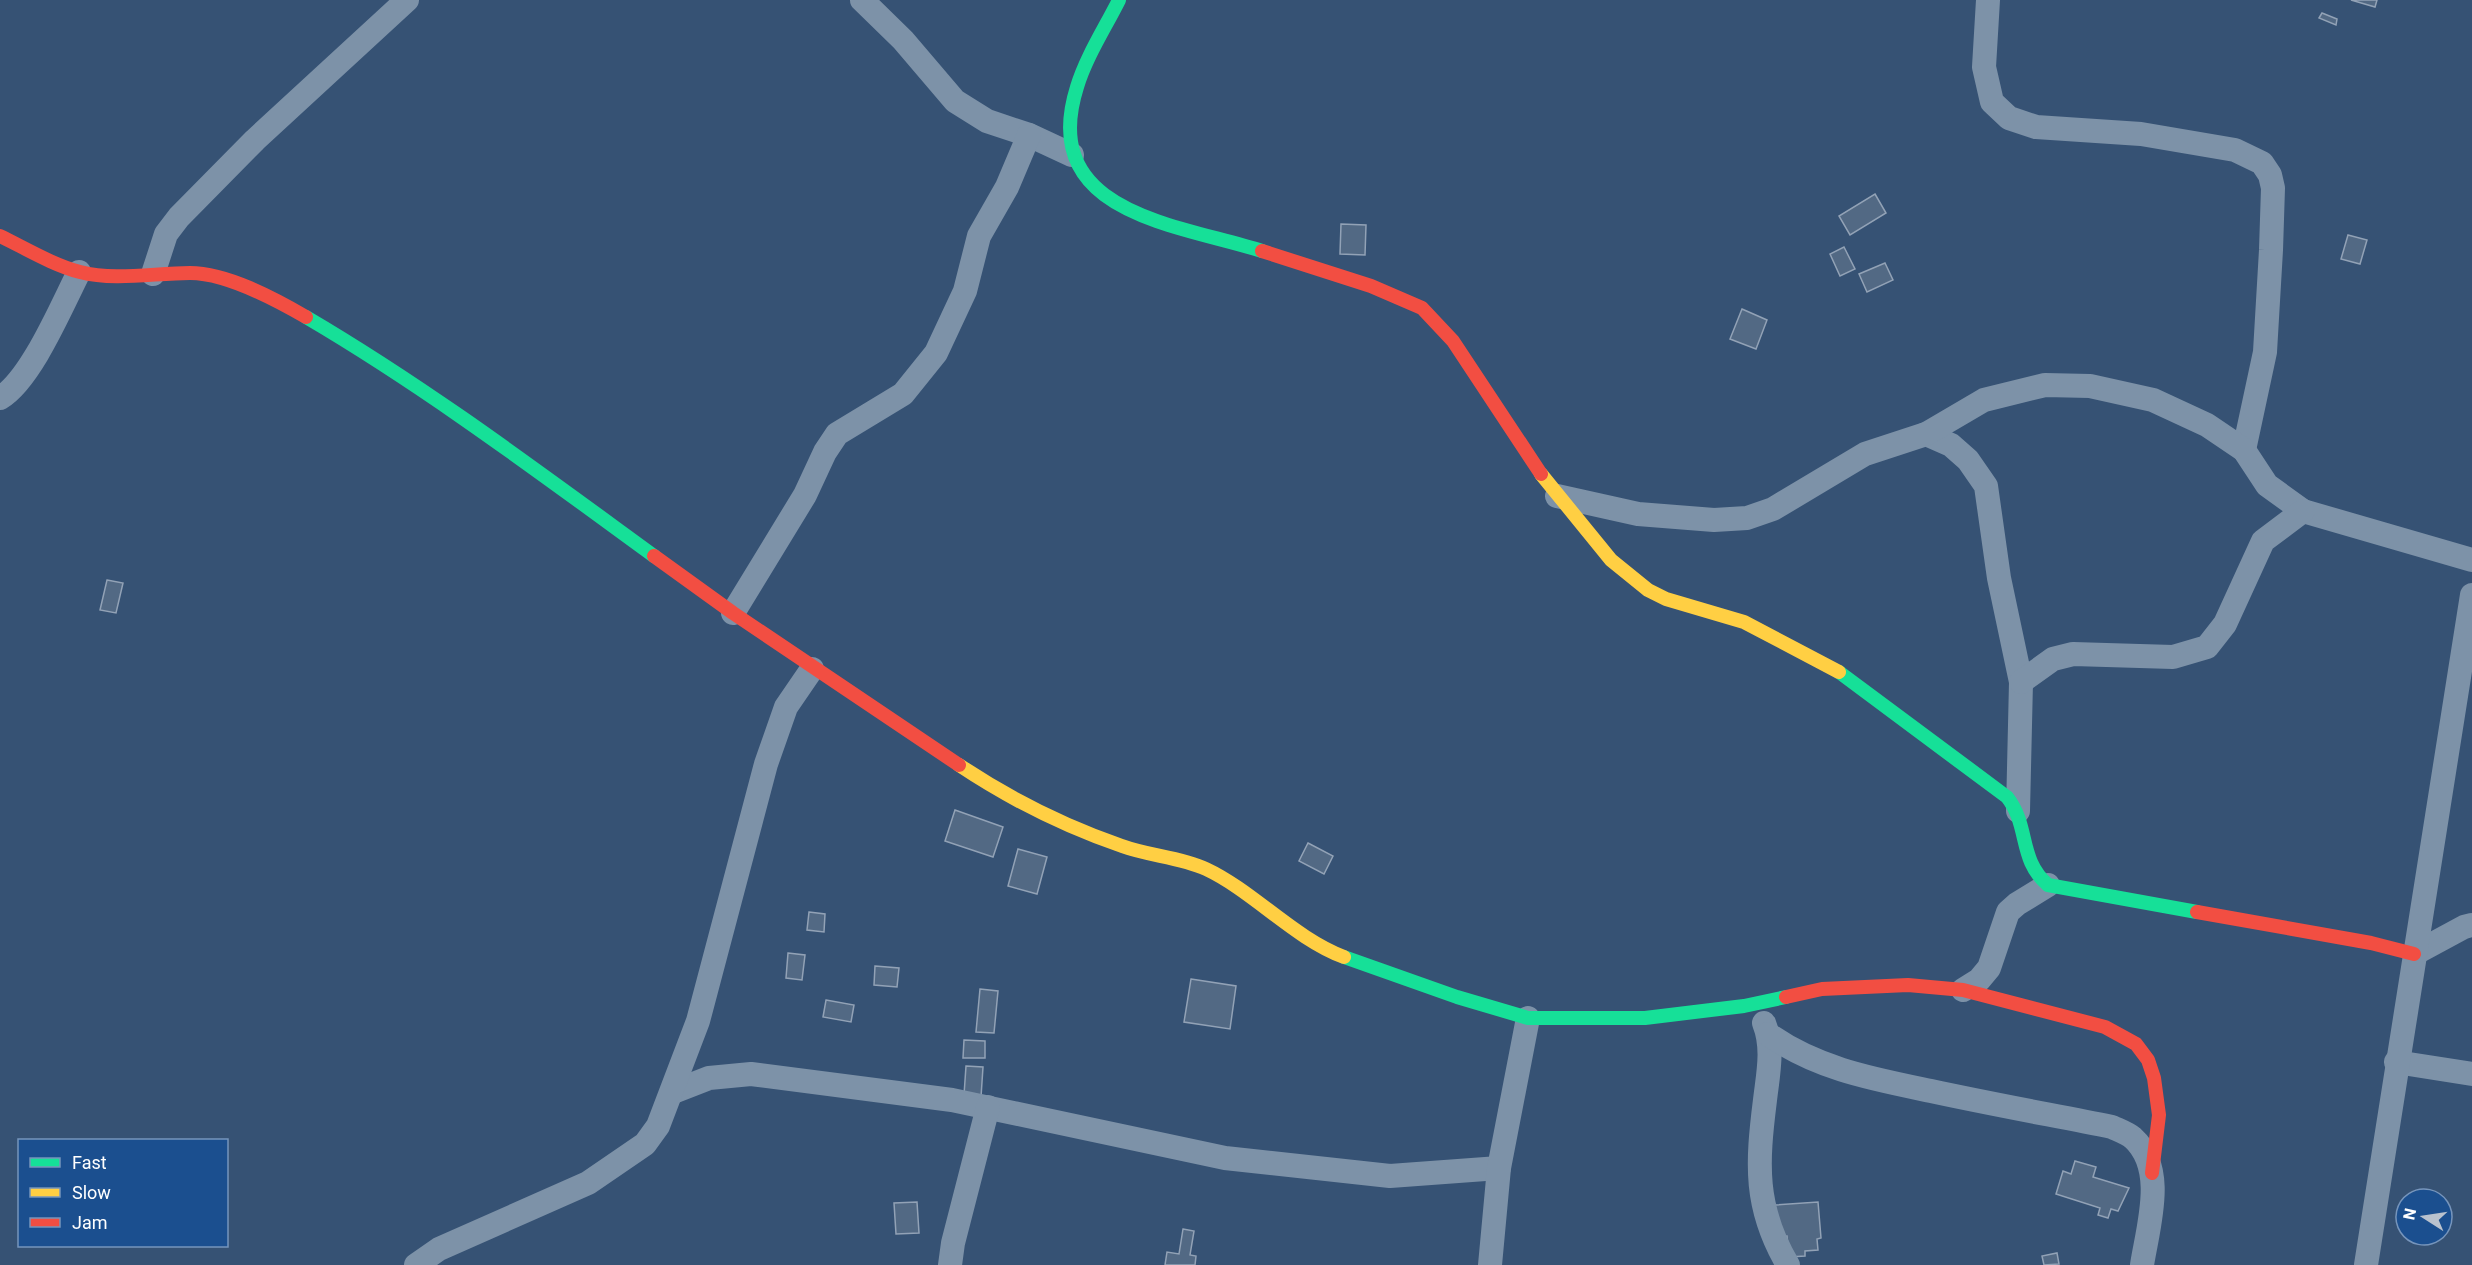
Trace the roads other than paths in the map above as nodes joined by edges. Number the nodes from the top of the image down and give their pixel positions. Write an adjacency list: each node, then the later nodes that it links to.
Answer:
1 (406, 0): 9 (street)
2 (862, 0): 5 (street)
3 (1119, 0): 6 (street)
4 (1988, 0): 12 (street)
5 (1029, 135): 6 (street); 17 (street)
6 (1072, 155): 13 (street)
7 (0, 236): 8 (street)
8 (80, 272): 9 (street); 10 (street)
9 (153, 274): 17 (street)
10 (0, 398)
11 (1926, 434): 12 (street); 13 (street); 19 (street)
12 (2244, 450): 14 (street)
13 (1557, 496): 20 (street)
14 (2303, 511): 15 (street); 19 (street)
15 (2472, 560)
16 (2472, 595): 23 (street)
17 (733, 614): 18 (street)
18 (812, 669): 26 (street); 30 (street)
19 (2021, 682): 20 (street)
20 (2018, 811): 21 (street)
21 (2048, 885): 23 (street); 24 (street)
22 (2472, 925): 23 (street)
23 (2414, 954): 28 (street)
24 (1963, 990): 25 (street); 33 (street)
25 (1744, 1005): 26 (street); 27 (street)
26 (1528, 1018): 32 (street)
27 (1768, 1034): 33 (street); 37 (street)
28 (2396, 1062): 29 (street); 39 (street)
29 (2472, 1074)
30 (673, 1092): 31 (street); 34 (street)
31 (988, 1107): 32 (street); 35 (street)
32 (1499, 1168): 36 (street)
33 (2152, 1173): 38 (street)
34 (416, 1265)
35 (950, 1265)
36 (1490, 1265)
37 (1788, 1265)
38 (2142, 1265)
39 (2366, 1265)

